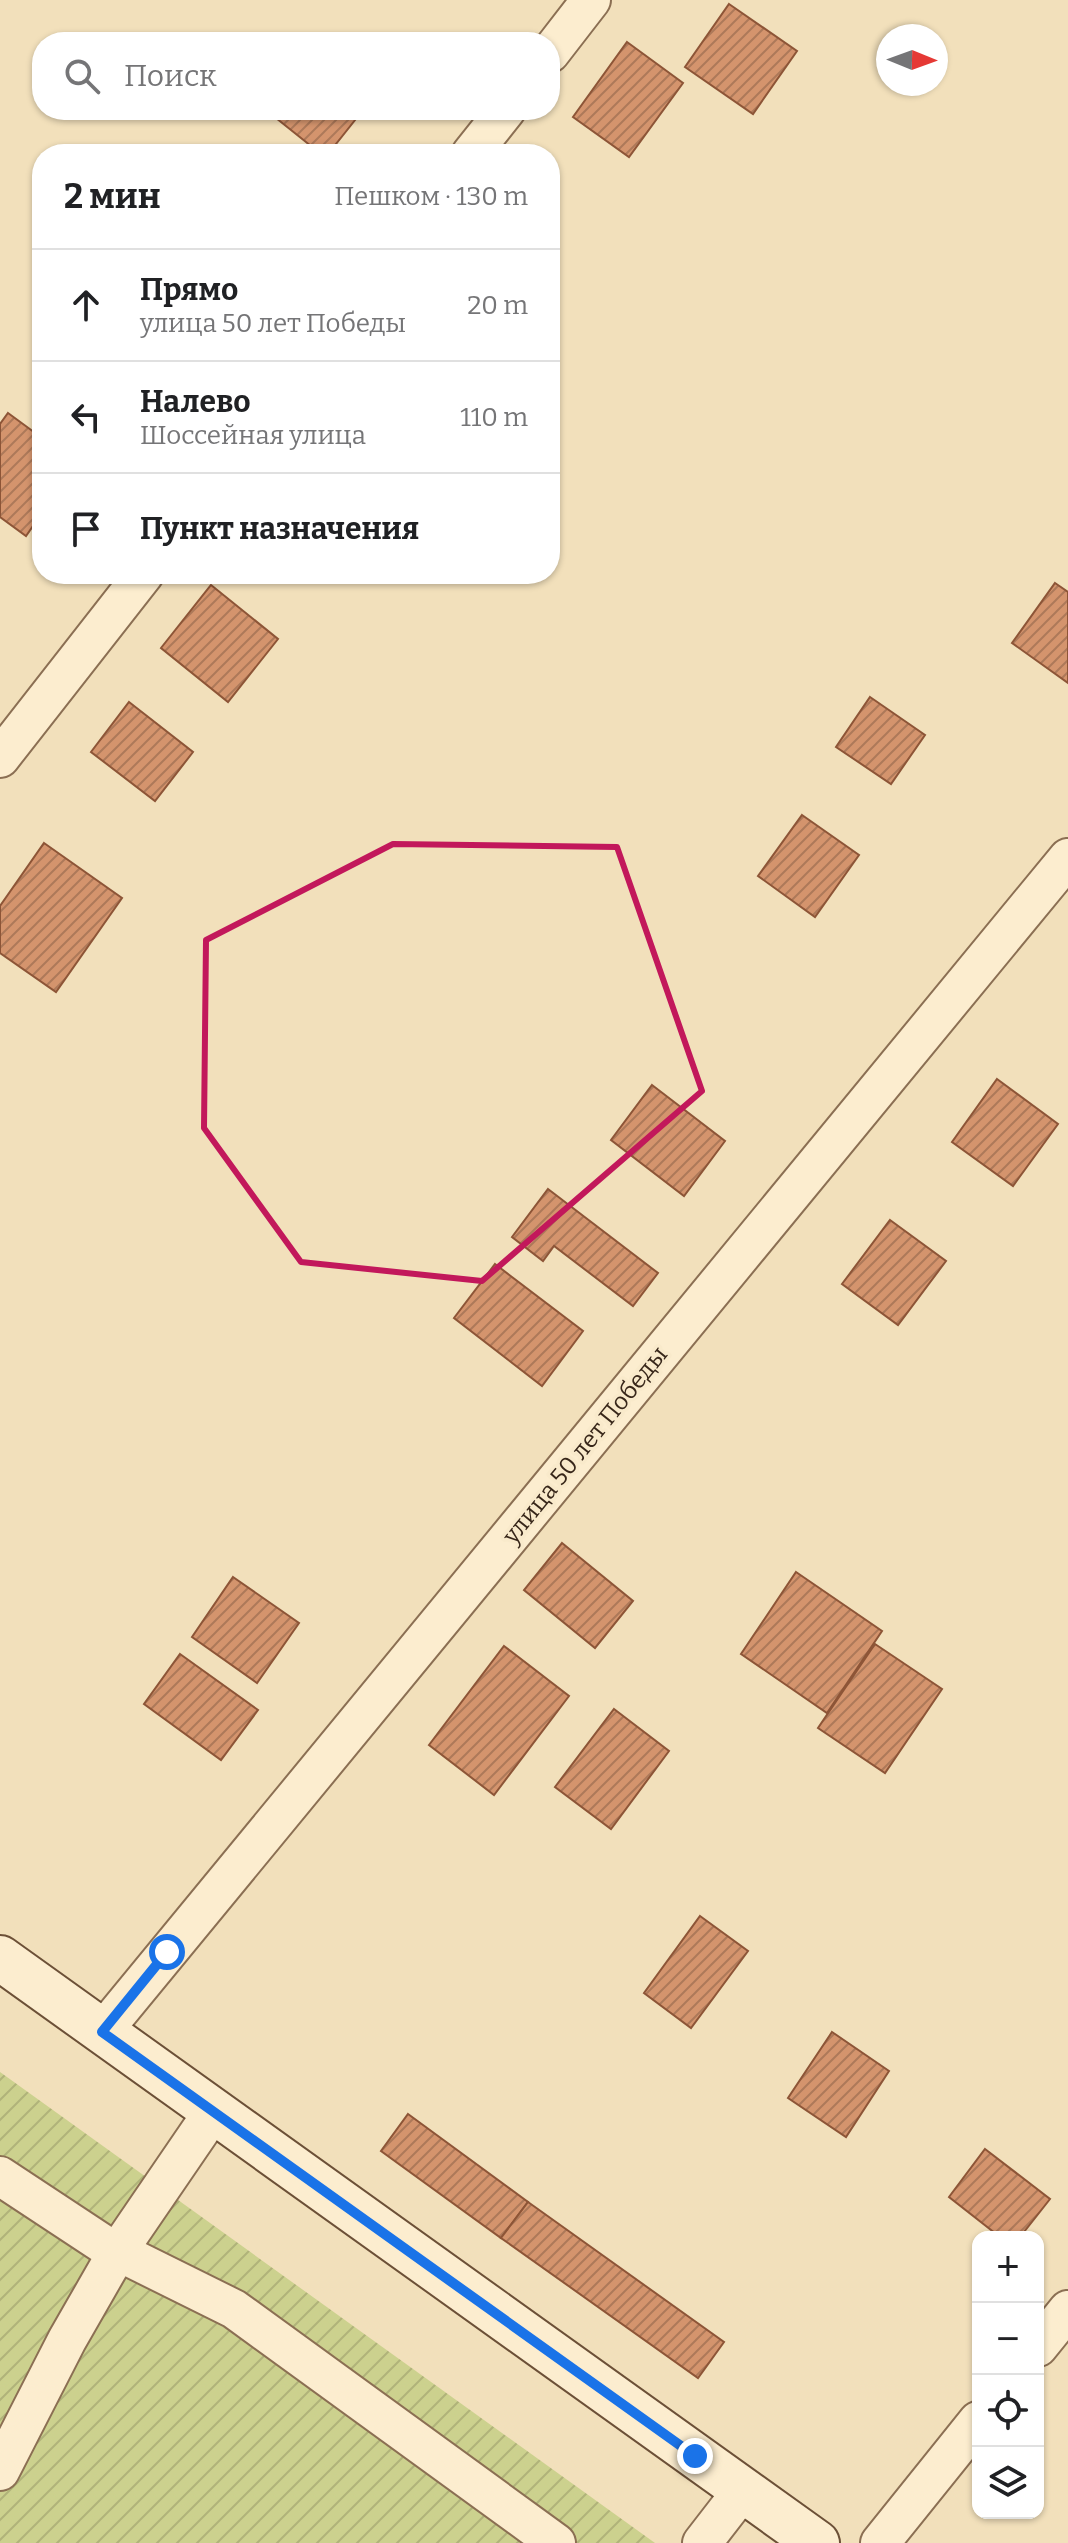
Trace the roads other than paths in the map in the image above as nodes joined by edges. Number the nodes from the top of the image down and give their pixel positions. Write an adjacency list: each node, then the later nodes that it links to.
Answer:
1 (591, 0): 2 (street)
2 (560, 40)
3 (498, 120): 4 (street)
4 (479, 144)
5 (136, 584): 6 (street)
6 (0, 758)
7 (1068, 858): 9 (street, улица 50 лет Победы)
8 (0, 1958): 9 (main road)
9 (102, 2032): 10 (main road)
10 (213, 2112): 12 (street); 17 (main road)
11 (0, 2176): 12 (street)
12 (118, 2251): 16 (street); 18 (street)
13 (1068, 2310): 14 (street)
14 (1044, 2340)
15 (972, 2428): 21 (street)
16 (0, 2471)
17 (743, 2490): 19 (street); 20 (main road)
18 (556, 2543)
19 (702, 2543)
20 (817, 2543)
21 (880, 2543)

